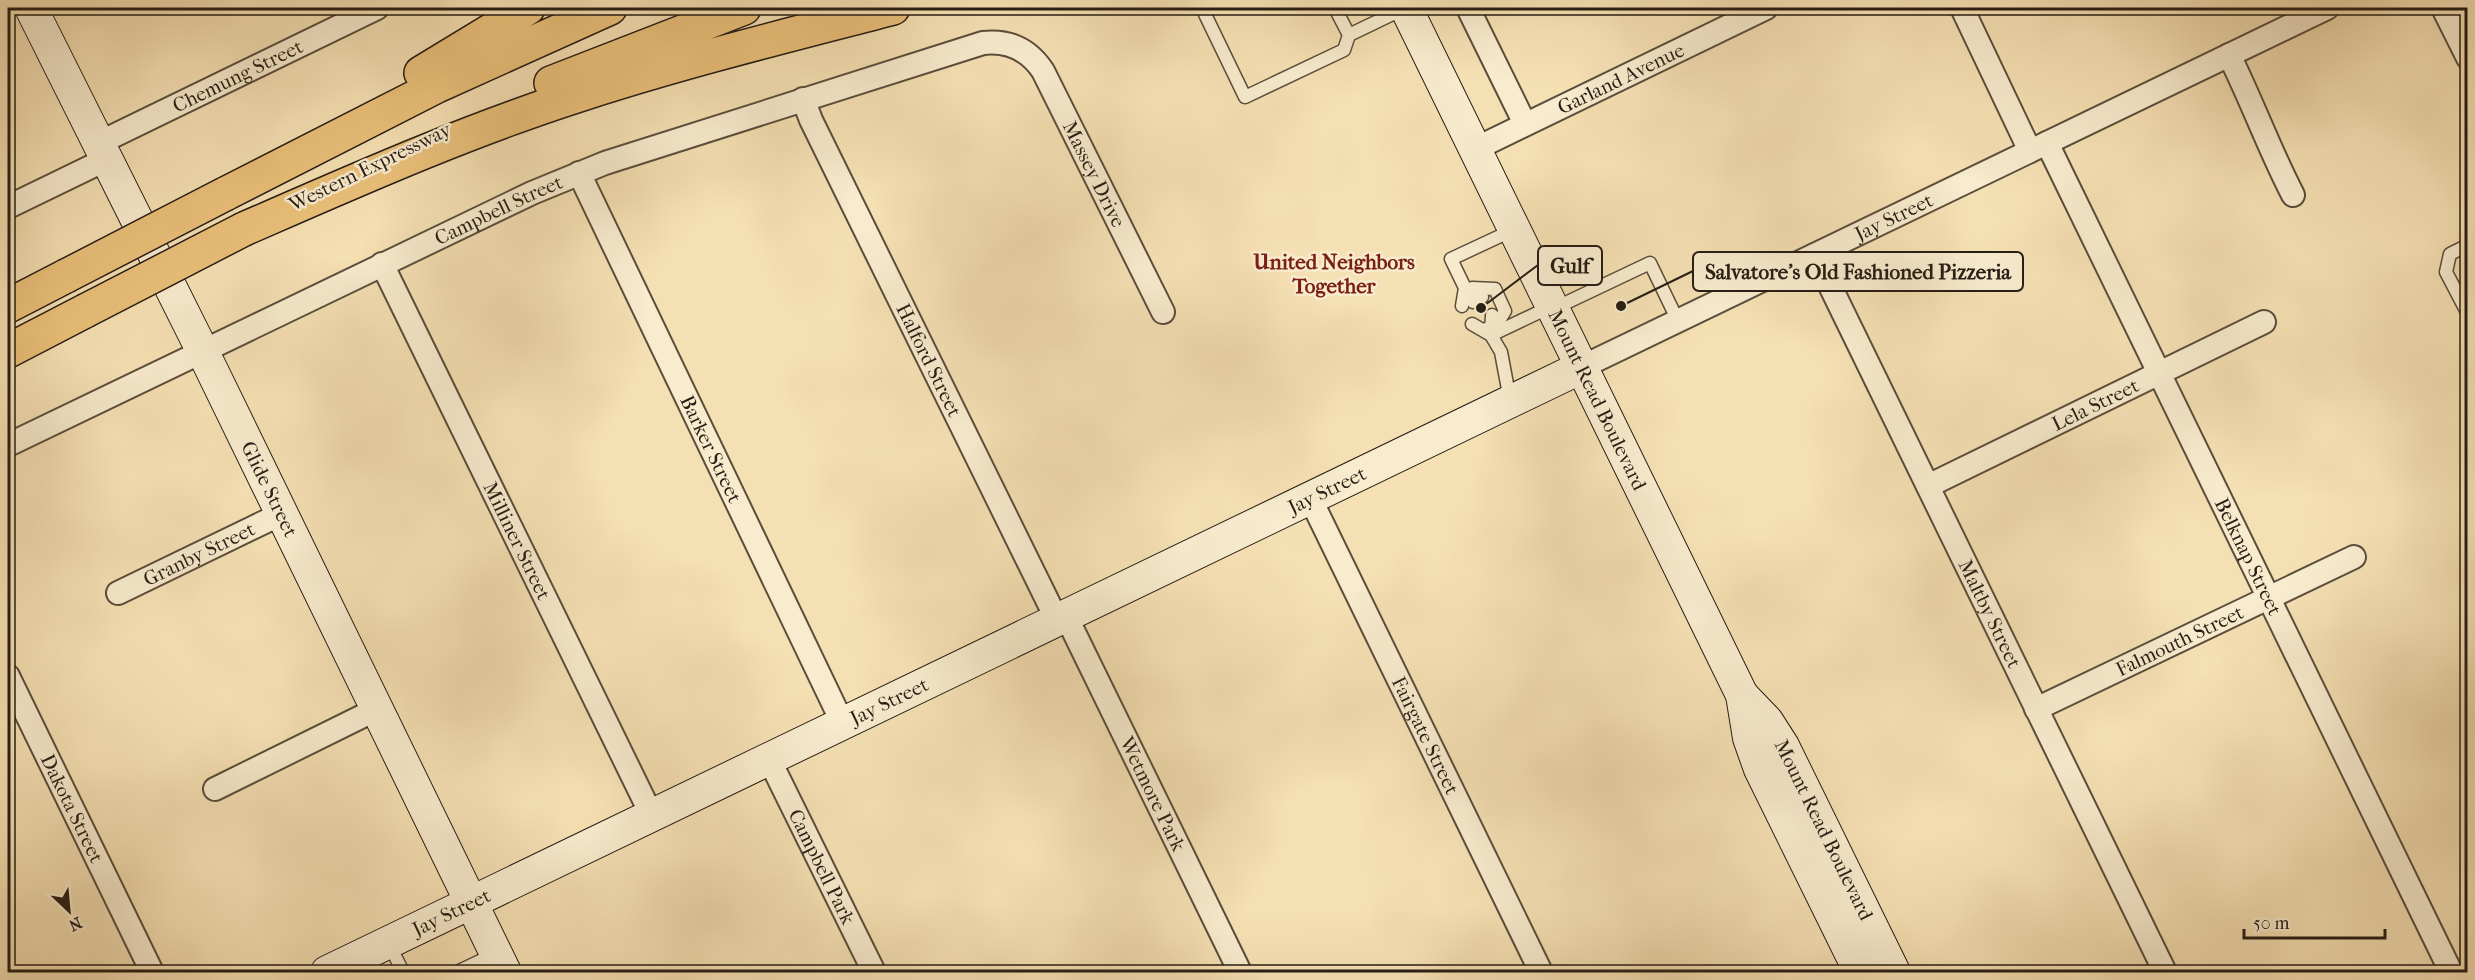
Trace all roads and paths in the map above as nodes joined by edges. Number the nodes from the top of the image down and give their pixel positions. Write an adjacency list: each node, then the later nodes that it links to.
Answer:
1 (31, 8): 23 (street, Glide Street)
2 (377, 8): 23 (street, Chemung Street)
3 (528, 8): 25 (highway)
4 (610, 8): 25 (highway, Western Expressway)
5 (744, 8): 28 (highway, Western Expressway)
6 (894, 8): 28 (highway)
7 (1202, 8): 15 (lane)
8 (1335, 8): 15 (lane)
9 (1406, 8): 15 (lane); 22 (street, Mount Read Boulevard)
10 (1468, 8): 20 (street)
11 (1766, 8): 20 (street, Garland Avenue)
12 (1962, 8): 21 (street, Belknap Street)
13 (2326, 8): 17 (street, Jay Street)
14 (2443, 8): 18 (street)
15 (1349, 35)
16 (1015, 46): 19 (street, Campbell Street); 36 (street, Massey Drive)
17 (2229, 55): 21 (street, Jay Street); 26 (street)
18 (2468, 58)
19 (803, 99): 24 (street, Campbell Street); 53 (street, Halford Street)
20 (1525, 124): 22 (street, Garland Avenue)
21 (2038, 147): 31 (street, Jay Street); 44 (street, Belknap Street)
22 (1474, 148): 29 (street, Mount Read Boulevard)
23 (103, 151): 27 (street, Chemung Street); 41 (street, Glide Street)
24 (579, 173): 32 (street, Campbell Street); 58 (street, Barker Street)
25 (225, 194): 34 (highway, Western Expressway, bridge)
26 (2293, 195)
27 (8, 207)
28 (243, 230): 42 (highway, Western Expressway, bridge)
29 (1514, 230): 33 (lane); 35 (street, Mount Read Boulevard)
30 (2468, 245): 37 (lane)
31 (1815, 255): 38 (street, Jay Street); 47 (street, Maltby Street)
32 (382, 264): 41 (street, Campbell Street); 61 (street, Milliner Street)
33 (1465, 288): 33 (lane); 40 (lane)
34 (8, 306)
35 (1552, 308): 38 (lane); 40 (lane); 43 (street, Mount Read Boulevard)
36 (1163, 312)
37 (2468, 314)
38 (1678, 321): 43 (street, Jay Street)
39 (2264, 322): 44 (street, Lela Street)
40 (1491, 335): 40 (lane); 45 (lane)
41 (202, 350): 46 (street, Campbell Street); 49 (street, Glide Street)
42 (8, 351)
43 (1582, 367): 45 (street, Jay Street); 55 (street, Mount Read Boulevard)
44 (2159, 373): 47 (street, Lela Street); 52 (street, Belknap Street)
45 (1510, 402): 48 (street, Jay Street)
46 (8, 445)
47 (1928, 486): 57 (street, Maltby Street)
48 (1310, 498): 53 (street, Jay Street); 71 (street, Fairgate Street)
49 (281, 514): 51 (street, Granby Street); 56 (street, Glide Street)
50 (2354, 557): 52 (street, Falmouth Street)
51 (118, 593)
52 (2269, 597): 57 (street, Falmouth Street); 75 (street, Belknap Street)
53 (1061, 618): 58 (street, Jay Street); 70 (street, Wetmore Park)
54 (8, 676): 65 (street, Dakota Street)
55 (1742, 695): 72 (street, Mount Read Boulevard); 73 (street, Mount Read Boulevard)
56 (377, 709): 60 (street); 62 (street, Glide Street)
57 (2036, 709): 74 (street, Maltby Street)
58 (843, 724): 59 (street, Jay Street)
59 (769, 759): 61 (street, Jay Street); 69 (street, Campbell Park)
60 (215, 789)
61 (652, 816): 62 (street, Jay Street)
62 (471, 903): 63 (street, Jay Street); 64 (street, Glide Street)
63 (388, 943): 66 (street, Jay Street); 67 (lane)
64 (501, 963): 68 (lane)
65 (152, 972)
66 (327, 972)
67 (403, 972)
68 (457, 972)
69 (874, 972)
70 (1240, 972)
71 (1541, 972)
72 (1860, 972)
73 (1894, 972)
74 (2165, 972)
75 (2451, 972)

